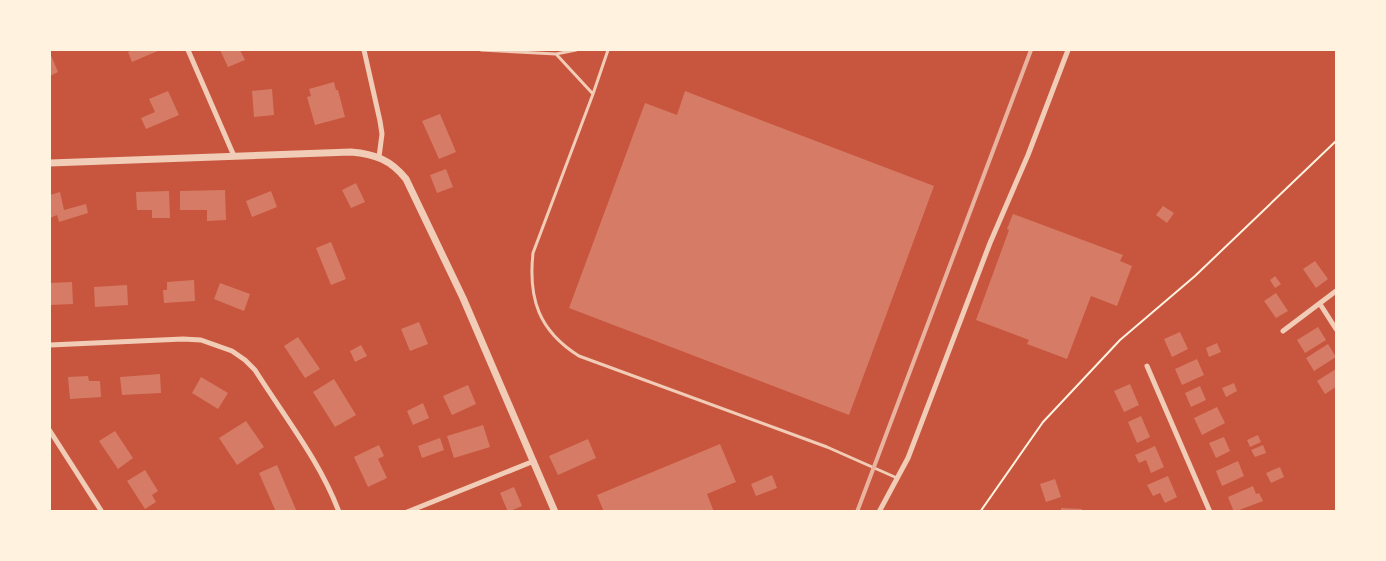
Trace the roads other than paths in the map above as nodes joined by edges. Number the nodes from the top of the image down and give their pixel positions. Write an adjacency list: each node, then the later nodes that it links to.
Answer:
1 (188, 50): 9 (street)
2 (366, 50): 10 (street)
3 (481, 50): 7 (lane)
4 (576, 50): 7 (lane)
5 (608, 50): 8 (lane)
6 (1068, 50): 20 (street)
7 (556, 54): 8 (lane)
8 (593, 94): 20 (lane)
9 (234, 156): 10 (street); 11 (street)
10 (379, 157): 19 (street)
11 (50, 164)
12 (1336, 291): 13 (street)
13 (1320, 304): 14 (street); 15 (street)
14 (1336, 329)
15 (1283, 331)
16 (50, 345): 22 (street)
17 (1147, 366): 26 (street)
18 (50, 431): 21 (street)
19 (534, 461): 23 (street); 24 (street)
20 (897, 478): 25 (street)
21 (102, 512)
22 (339, 512)
23 (406, 512)
24 (555, 512)
25 (879, 512)
26 (1210, 512)

